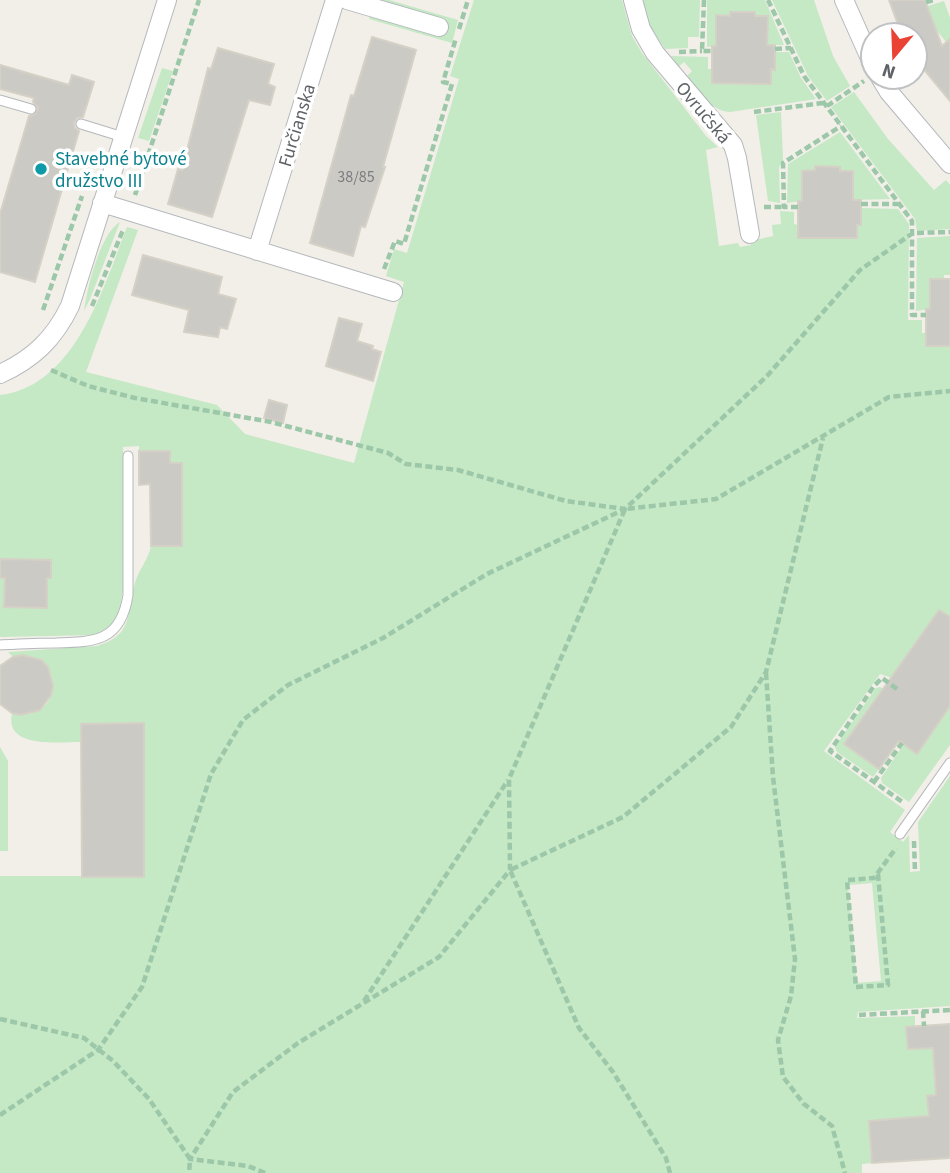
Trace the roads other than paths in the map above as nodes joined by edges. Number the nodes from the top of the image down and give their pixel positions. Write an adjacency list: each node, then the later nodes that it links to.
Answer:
1 (166, 0): 12 (street)
2 (335, 0): 16 (street, Furčianska)
3 (347, 0): 6 (street)
4 (633, 0): 15 (street, Ovručská)
5 (844, 0): 7 (street)
6 (439, 27)
7 (859, 34)
8 (888, 91): 13 (street)
9 (0, 100): 10 (lane)
10 (31, 109)
11 (81, 124): 12 (lane)
12 (123, 137): 14 (street)
13 (950, 164)
14 (102, 203): 16 (street); 18 (street)
15 (750, 234)
16 (257, 251): 17 (street)
17 (385, 290)
18 (0, 374)
19 (128, 456): 20 (lane)
20 (0, 645)
21 (950, 763): 22 (lane)
22 (900, 834)

